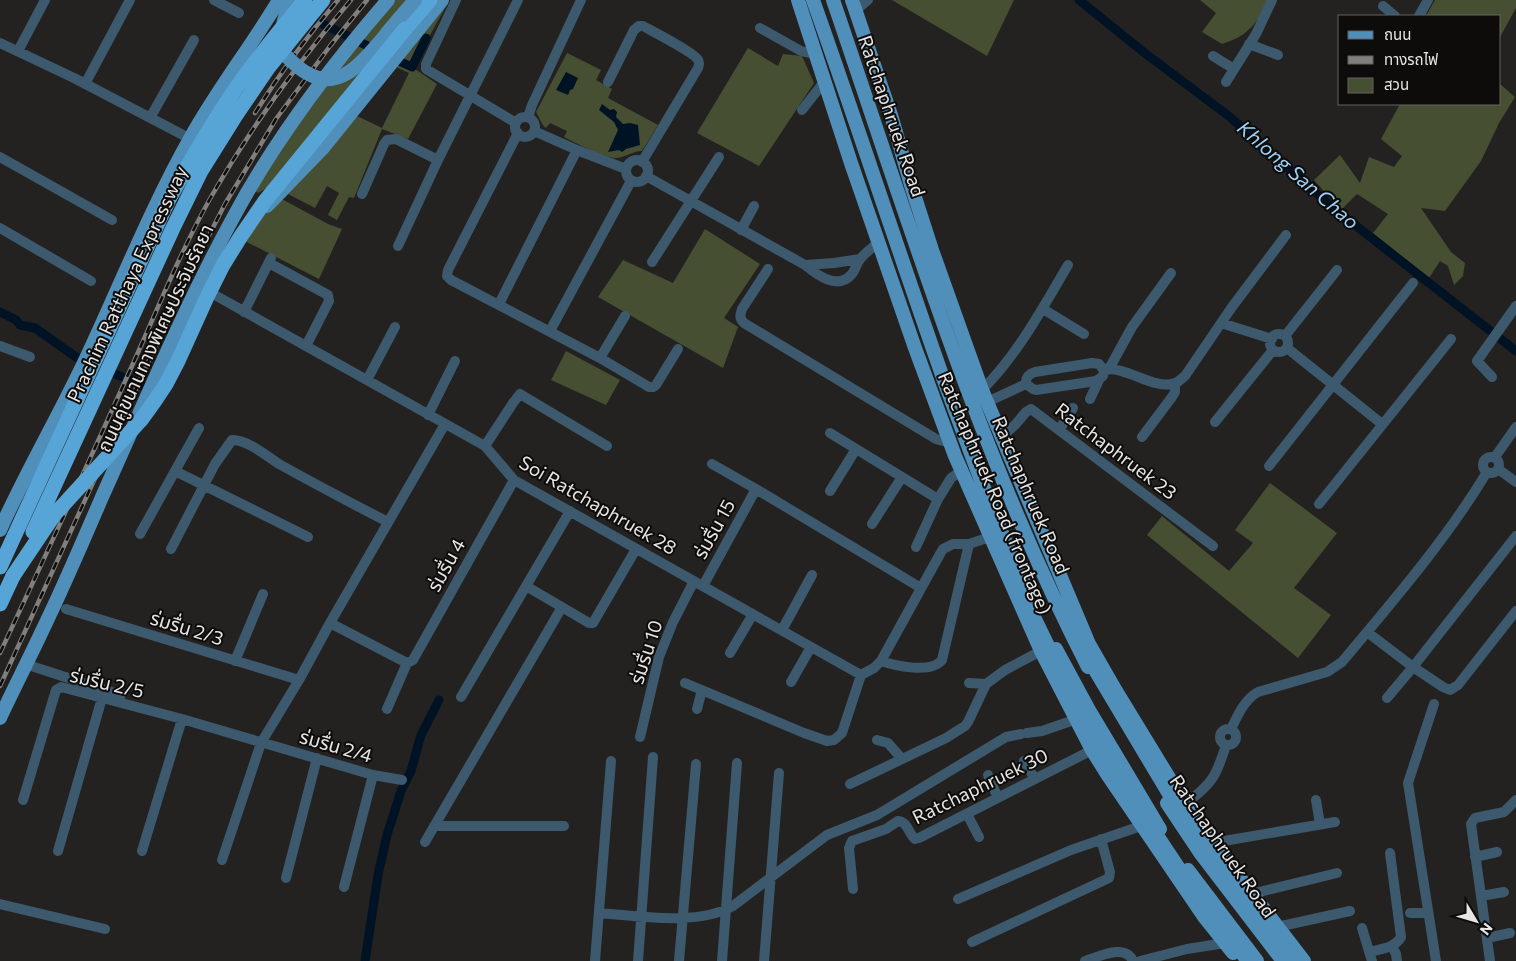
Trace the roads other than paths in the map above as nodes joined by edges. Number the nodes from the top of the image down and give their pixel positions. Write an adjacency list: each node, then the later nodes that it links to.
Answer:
1 (45, 0): 31 (street)
2 (130, 0): 39 (street)
3 (214, 0): 23 (street)
4 (279, 0): 138 (main road)
5 (291, 0): 9 (main road, bridge)
6 (305, 0): 148 (highway, Prachim Ratthaya Expressway, bridge)
7 (323, 0): 150 (highway, Prachim Ratthaya Expressway, bridge)
8 (388, 0): 66 (main road, ถนนคู่ขนานทางพิเศษประจิมรัถยา)
9 (415, 0)
10 (430, 0): 27 (highway)
11 (442, 0): 27 (main road)
12 (456, 0): 40 (street)
13 (518, 0): 40 (street)
14 (581, 0): 42 (street)
15 (798, 0): 32 (main road, Ratchaphruek Road (frontage))
16 (813, 0): 50 (main road, Ratchaphruek Road)
17 (833, 0): 56 (main road); 120 (main road, Ratchaphruek Road)
18 (868, 0): 21 (street)
19 (1272, 0): 30 (street)
20 (1428, 0): 25 (street)
21 (854, 5): 56 (main road, Ratchaphruek Road (frontage))
22 (1383, 6): 24 (street)
23 (239, 13)
24 (1394, 15)
25 (1420, 15)
26 (760, 28): 32 (street)
27 (406, 36): 66 (main road); 150 (highway, bridge)
28 (194, 40): 43 (street)
29 (0, 43): 31 (street)
30 (1249, 44): 33 (street); 35 (street)
31 (18, 51): 39 (street)
32 (814, 54): 37 (main road, Ratchaphruek Road (frontage))
33 (1278, 55)
34 (1213, 56): 35 (street)
35 (1234, 69): 38 (street)
36 (608, 82): 52 (street)
37 (824, 82): 41 (street); 64 (main road, Ratchaphruek Road (frontage))
38 (1226, 82)
39 (85, 84): 43 (street)
40 (471, 95): 44 (street); 51 (street)
41 (802, 110)
42 (528, 117): 44 (street); 45 (street)
43 (150, 118): 46 (street)
44 (517, 128): 45 (street); 77 (street)
45 (534, 131): 47 (street)
46 (183, 135)
47 (577, 150): 53 (street); 77 (street)
48 (0, 156): 60 (street)
49 (719, 157): 58 (street)
50 (867, 158): 64 (main road); 151 (main road, Ratchaphruek Road)
51 (438, 160): 57 (street); 65 (street)
52 (642, 162): 53 (street); 54 (street)
53 (626, 169): 55 (street)
54 (646, 176): 55 (street); 58 (street)
55 (631, 181): 84 (street)
56 (910, 184): 102 (main road, Ratchaphruek Road (frontage))
57 (362, 194)
58 (690, 201): 62 (street); 68 (street)
59 (754, 206): 62 (street)
60 (112, 220)
61 (0, 228): 74 (street)
62 (741, 230): 69 (street)
63 (1286, 235): 82 (street)
64 (877, 237): 67 (street); 115 (main road, Ratchaphruek Road (frontage))
65 (398, 246)
66 (215, 254): 76 (main road, ถนนคู่ขนานทางพิเศษประจิมรัถยา)
67 (860, 259): 69 (street); 69 (street)
68 (652, 262)
69 (805, 265)
70 (1068, 265): 79 (street)
71 (768, 269): 115 (street)
72 (1337, 270): 86 (street)
73 (1171, 272): 96 (street)
74 (91, 280)
75 (1413, 283): 101 (street)
76 (199, 286): 80 (street, Soi Ratchaphruek 28); 171 (main road, ถนนคู่ขนานทางพิเศษประจิมรัถยา)
77 (498, 304): 84 (street)
78 (1516, 306): 97 (street)
79 (1043, 309): 85 (street); 102 (street)
80 (244, 312): 90 (street, Soi Ratchaphruek 28); 90 (street)
81 (625, 316): 94 (street)
82 (1221, 323): 88 (street); 100 (street)
83 (395, 327): 98 (street)
84 (550, 331): 94 (street)
85 (1084, 334)
86 (1285, 336): 88 (street); 91 (street)
87 (1451, 339): 108 (street)
88 (1272, 345): 91 (street); 106 (street)
89 (0, 346): 93 (street)
90 (306, 346): 98 (street, Soi Ratchaphruek 28)
91 (1287, 348): 101 (street)
92 (678, 350): 94 (street)
93 (30, 357)
94 (600, 358)
95 (455, 361): 105 (street)
96 (1104, 373): 99 (street); 99 (street); 100 (street); 103 (street)
97 (1492, 377)
98 (367, 380): 105 (street, Soi Ratchaphruek 28)
99 (1026, 384): 102 (street)
100 (1175, 384): 114 (street)
101 (1333, 385): 108 (street); 122 (street)
102 (985, 396): 113 (main road, Ratchaphruek Road (frontage))
103 (1090, 399)
104 (1073, 408): 111 (street)
105 (428, 415): 107 (street, Soi Ratchaphruek 28)
106 (1215, 422)
107 (445, 424): 116 (street, Soi Ratchaphruek 28); 136 (street)
108 (1382, 424): 134 (street)
109 (1516, 427): 119 (street)
110 (199, 428): 124 (street)
111 (1059, 430): 113 (street, Ratchaphruek 23); 144 (street, Ratchaphruek 23)
112 (830, 433): 118 (street)
113 (1001, 436): 167 (main road, Ratchaphruek Road (frontage))
114 (1142, 437)
115 (950, 443): 126 (main road, Ratchaphruek Road (frontage))
116 (485, 446): 117 (street); 128 (street, Soi Ratchaphruek 28)
117 (607, 446)
118 (856, 449): 127 (street); 132 (street)
119 (1495, 457): 123 (street); 125 (street)
120 (993, 459): 167 (main road); 232 (main road, Ratchaphruek Road)
121 (712, 464): 131 (street)
122 (1269, 466)
123 (1498, 469): 125 (street); 129 (street)
124 (175, 471): 130 (street); 139 (street)
125 (1487, 472): 163 (street)
126 (963, 475): 133 (street); 141 (main road, Ratchaphruek Road (frontage))
127 (902, 477): 133 (street); 137 (street)
128 (514, 480): 135 (street, Soi Ratchaphruek 28); 170 (street, ร่มรื่น 4)
129 (1516, 482)
130 (204, 485): 136 (street); 140 (street); 146 (street)
131 (756, 489): 152 (street, ร่มรื่น 15); 154 (street)
132 (830, 491)
133 (938, 499): 145 (street)
134 (1319, 504)
135 (570, 511): 147 (street, Soi Ratchaphruek 28); 153 (street)
136 (388, 522): 161 (street)
137 (872, 524)
138 (0, 530)
139 (140, 534)
140 (308, 536)
141 (993, 536): 143 (street); 151 (main road); 165 (main road, Ratchaphruek Road (frontage))
142 (1516, 536): 172 (street)
143 (970, 544): 154 (street); 169 (street)
144 (1213, 546)
145 (916, 547)
146 (171, 549)
147 (636, 549): 152 (street, Soi Ratchaphruek 28); 157 (street)
148 (0, 567)
149 (812, 574): 162 (street)
150 (13, 576): 156 (highway, Prachim Ratthaya Expressway)
151 (1017, 577): 235 (main road, Ratchaphruek Road); 266 (main road, bridge)
152 (699, 584): 160 (street, Soi Ratchaphruek 28); 190 (street, ร่มรื่น 10)
153 (526, 586): 157 (street); 181 (street)
154 (921, 588): 169 (street)
155 (263, 594): 168 (street)
156 (0, 604)
157 (562, 607): 216 (street)
158 (66, 609): 168 (street, ร่มรื่น 2/3)
159 (1516, 611): 172 (street)
160 (753, 614): 162 (street, Soi Ratchaphruek 28); 166 (street)
161 (330, 623): 170 (street); 174 (street)
162 (782, 630): 164 (street, Soi Ratchaphruek 28)
163 (1367, 632): 172 (street); 211 (street)
164 (811, 647): 173 (street, Soi Ratchaphruek 28); 176 (street)
165 (1041, 651): 178 (street); 189 (main road, Ratchaphruek Road (frontage))
166 (730, 652)
167 (1090, 653): 211 (main road, Ratchaphruek Road (frontage)); 269 (main road, bridge)
168 (236, 661): 174 (street, ร่มรื่น 2/3)
169 (881, 661): 173 (street)
170 (407, 663): 185 (street, ร่มรื่น 4)
171 (24, 664): 180 (street); 187 (main road, ถนนคู่ขนานทางพิเศษประจิมรัถยา)
172 (1413, 667): 183 (street)
173 (861, 675): 179 (street)
174 (299, 680): 192 (street)
175 (685, 682): 179 (street)
176 (791, 682)
177 (969, 683): 178 (street)
178 (986, 684): 196 (street)
179 (702, 690): 186 (street)
180 (121, 694)
181 (462, 697)
182 (102, 698): 188 (street, ร่มรื่น 2/5); 208 (street, ร่มรื่น 2/5); 223 (street)
183 (1387, 698)
184 (1434, 704): 245 (street)
185 (387, 709)
186 (696, 709)
187 (0, 718)
188 (182, 719): 192 (street, ร่มรื่น 2/5); 224 (street)
189 (1077, 719): 193 (main road, Ratchaphruek Road (frontage)); 231 (street)
190 (640, 737)
191 (877, 740): 196 (street)
192 (261, 743): 195 (street, ร่มรื่น 2/4); 228 (street)
193 (1092, 750): 204 (street, Ratchaphruek 30); 218 (main road, Ratchaphruek Road (frontage))
194 (653, 757): 246 (street)
195 (317, 758): 202 (street, ร่มรื่น 2/4); 230 (street)
196 (902, 759): 206 (street)
197 (611, 761): 243 (street)
198 (1024, 761): 204 (street)
199 (737, 763): 241 (street)
200 (696, 764): 247 (street)
201 (779, 773): 231 (street)
202 (373, 775): 205 (street, ร่มรื่น 2/4); 233 (street)
203 (988, 775): 207 (street)
204 (1035, 779): 207 (street, Ratchaphruek 30)
205 (402, 780)
206 (850, 784)
207 (998, 798): 212 (street, Ratchaphruek 30)
208 (23, 800)
209 (1316, 800): 215 (street)
210 (1516, 800): 227 (street)
211 (1185, 804): 213 (main road, Ratchaphruek Road (frontage))
212 (967, 814): 219 (street); 234 (street, Ratchaphruek 30)
213 (1192, 817): 222 (main road, Ratchaphruek Road (frontage)); 232 (main road)
214 (1335, 822): 215 (street)
215 (1320, 824): 222 (street)
216 (434, 826): 217 (street); 221 (street)
217 (564, 826)
218 (1141, 826): 220 (street); 254 (main road, Ratchaphruek Road (frontage))
219 (979, 838)
220 (1101, 839): 239 (street); 253 (street)
221 (425, 842)
222 (1212, 844): 237 (main road, Ratchaphruek Road (frontage))
223 (58, 851)
224 (142, 851)
225 (1497, 852): 227 (street)
226 (1390, 853): 255 (street)
227 (1475, 857): 238 (street)
228 (222, 860)
229 (1338, 872): 237 (street)
230 (286, 878)
231 (770, 878): 241 (street); 261 (street)
232 (1226, 885): 268 (main road, Ratchaphruek Road)
233 (344, 887)
234 (854, 889)
235 (1203, 891): 265 (main road); 267 (main road, Ratchaphruek Road)
236 (1504, 892): 238 (street)
237 (1251, 894): 248 (main road, Ratchaphruek Road (frontage))
238 (1481, 896): 252 (street)
239 (958, 899)
240 (0, 904): 250 (street)
241 (726, 910): 247 (street); 260 (street)
242 (1350, 911): 248 (street)
243 (600, 913): 246 (street); 257 (street)
244 (1410, 913): 245 (street)
245 (1428, 913): 272 (street)
246 (642, 917): 247 (street); 258 (street)
247 (683, 918): 259 (street)
248 (1276, 927): 270 (main road, Ratchaphruek Road (frontage))
249 (1362, 928): 256 (street)
250 (105, 929)
251 (1510, 933): 252 (street)
252 (1487, 938): 273 (street)
253 (972, 942)
254 (1225, 943): 264 (street); 265 (main road, Ratchaphruek Road (frontage))
255 (1392, 946): 256 (street); 271 (street)
256 (1371, 956)
257 (595, 961)
258 (638, 961)
259 (680, 961)
260 (722, 961)
261 (764, 961)
262 (1085, 961): 263 (street)
263 (1133, 961)
264 (1140, 961)
265 (1241, 961)
266 (1248, 961)
267 (1257, 961)
268 (1283, 961)
269 (1295, 961)
270 (1304, 961)
271 (1398, 961)
272 (1436, 961)
273 (1490, 961)

